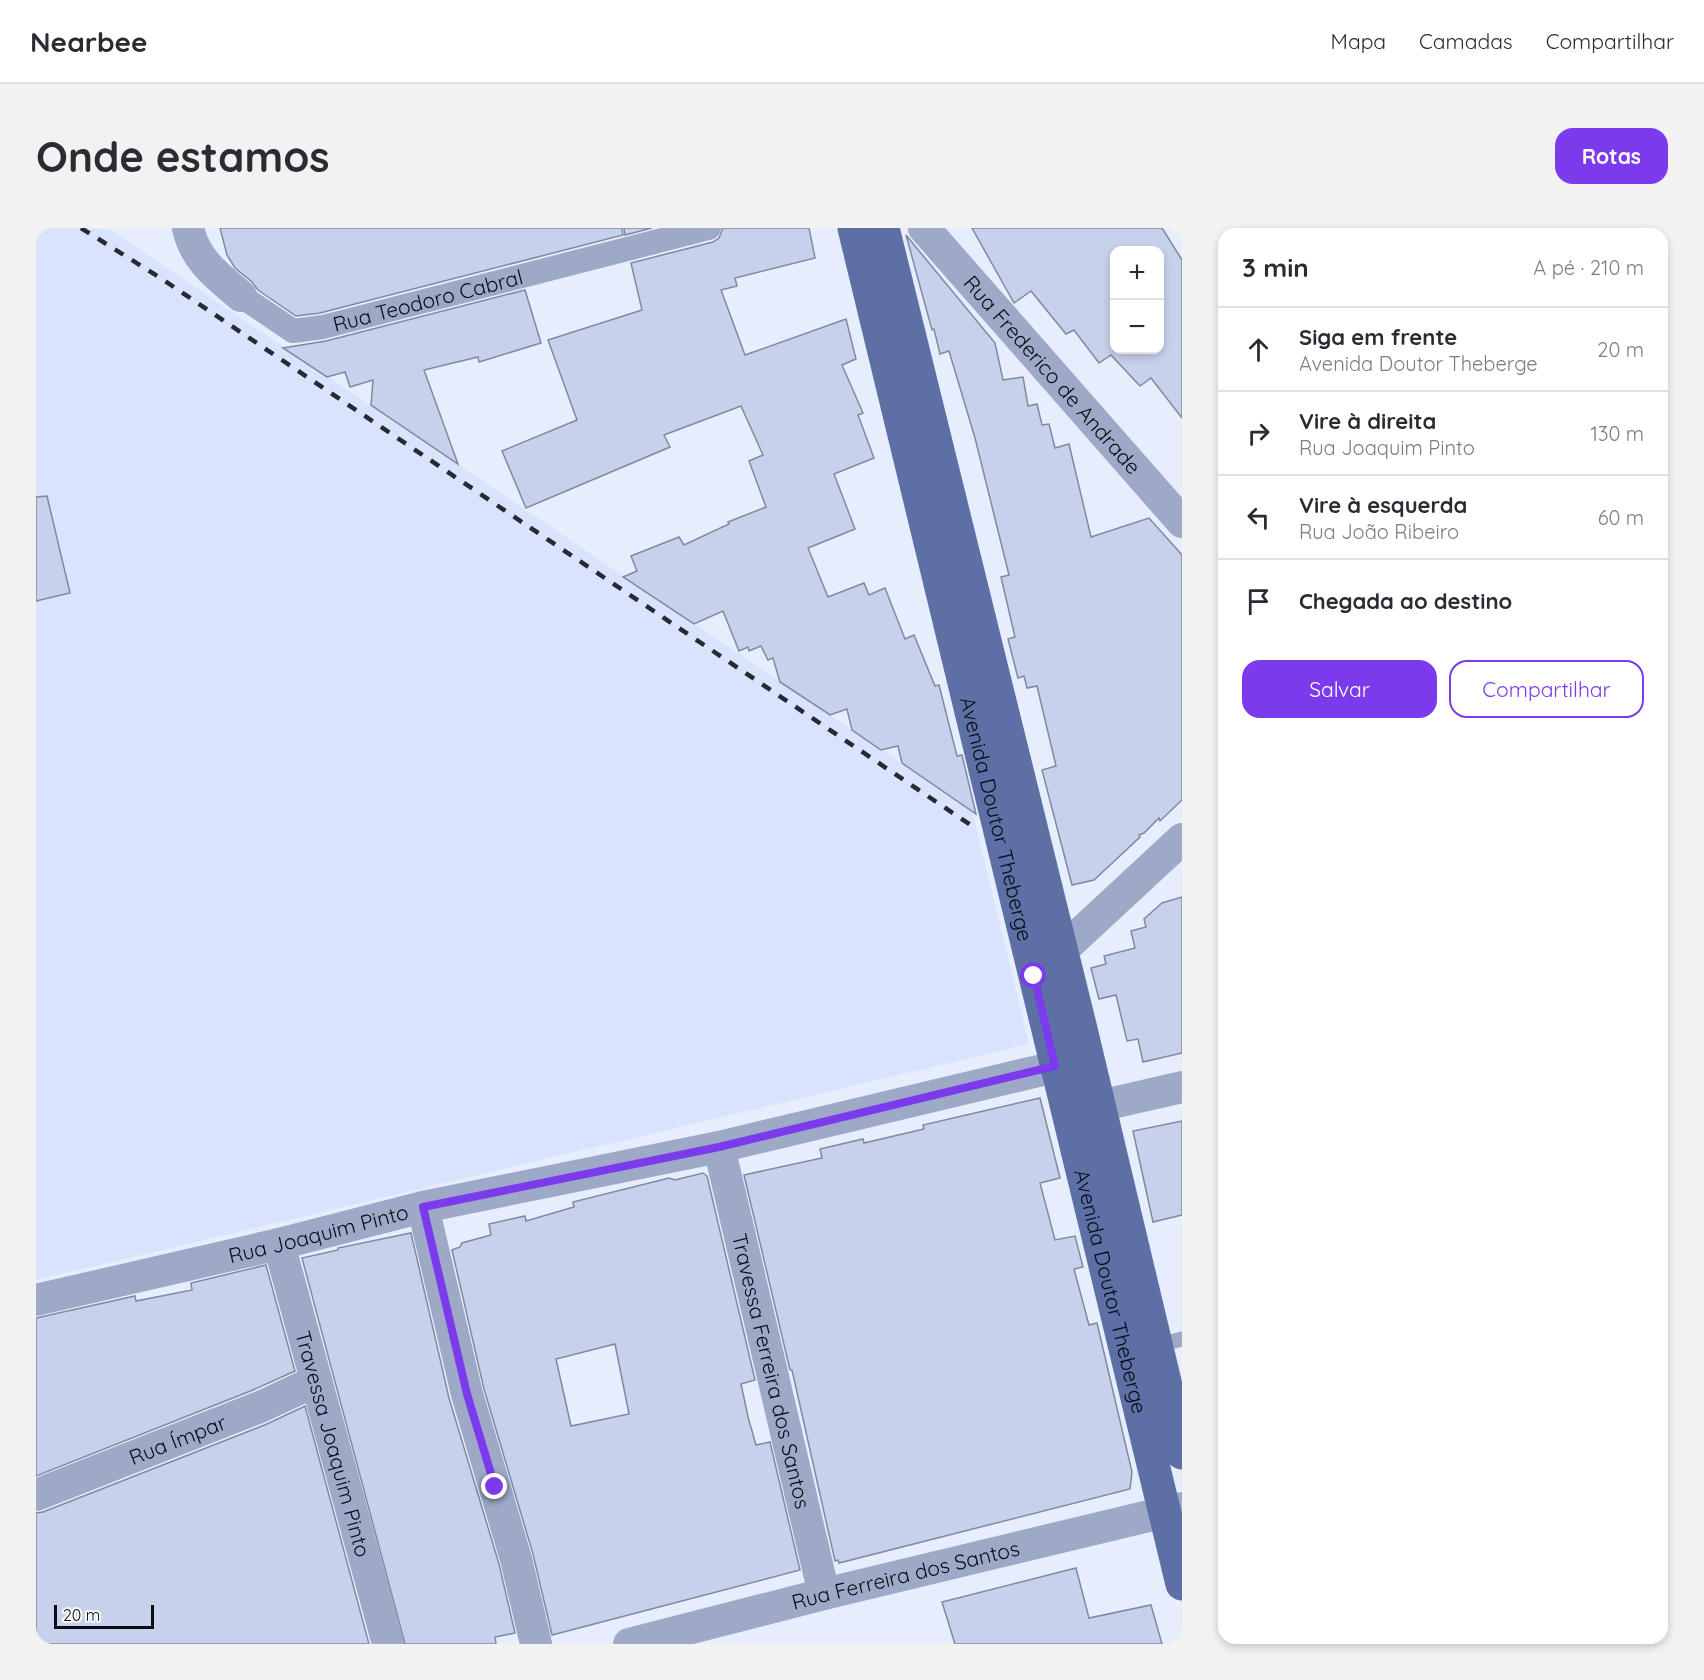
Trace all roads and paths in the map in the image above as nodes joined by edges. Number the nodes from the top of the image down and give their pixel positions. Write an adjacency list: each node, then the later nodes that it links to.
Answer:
1 (188, 228): 6 (street, Rua Teodoro Cabral)
2 (709, 228): 6 (street, Rua Teodoro Cabral)
3 (854, 228): 10 (main road, Avenida Doutor Theberge)
4 (883, 228): 9 (main road, Avenida Doutor Theberge)
5 (924, 228): 7 (street, Rua Frederico de Andrade)
6 (241, 296)
7 (1182, 522)
8 (1182, 839): 9 (street)
9 (1061, 950): 10 (street); 13 (main road, Avenida Doutor Theberge)
10 (1034, 976): 11 (main road, Avenida Doutor Theberge)
11 (1055, 1066): 14 (street, Rua Joaquim Pinto); 22 (main road, Avenida Doutor Theberge)
12 (1182, 1088): 13 (street)
13 (1099, 1106): 18 (main road, Avenida Doutor Theberge)
14 (719, 1147): 15 (street, Rua Joaquim Pinto); 24 (street, Travessa Ferreira dos Santos)
15 (423, 1207): 16 (street, Rua Joaquim Pinto); 26 (street)
16 (279, 1244): 17 (street, Rua Joaquim Pinto); 19 (street, Travessa Joaquim Pinto)
17 (36, 1300)
18 (1169, 1342): 20 (main road, Avenida Doutor Theberge)
19 (316, 1381): 21 (street, Rua Ímpar); 25 (street, Travessa Joaquim Pinto)
20 (1182, 1453)
21 (36, 1495)
22 (1173, 1510): 23 (main road, Avenida Doutor Theberge); 24 (street, Rua Ferreira dos Santos)
23 (1182, 1584)
24 (824, 1594): 27 (street, Rua Ferreira dos Santos)
25 (388, 1644)
26 (536, 1644)
27 (629, 1644)

